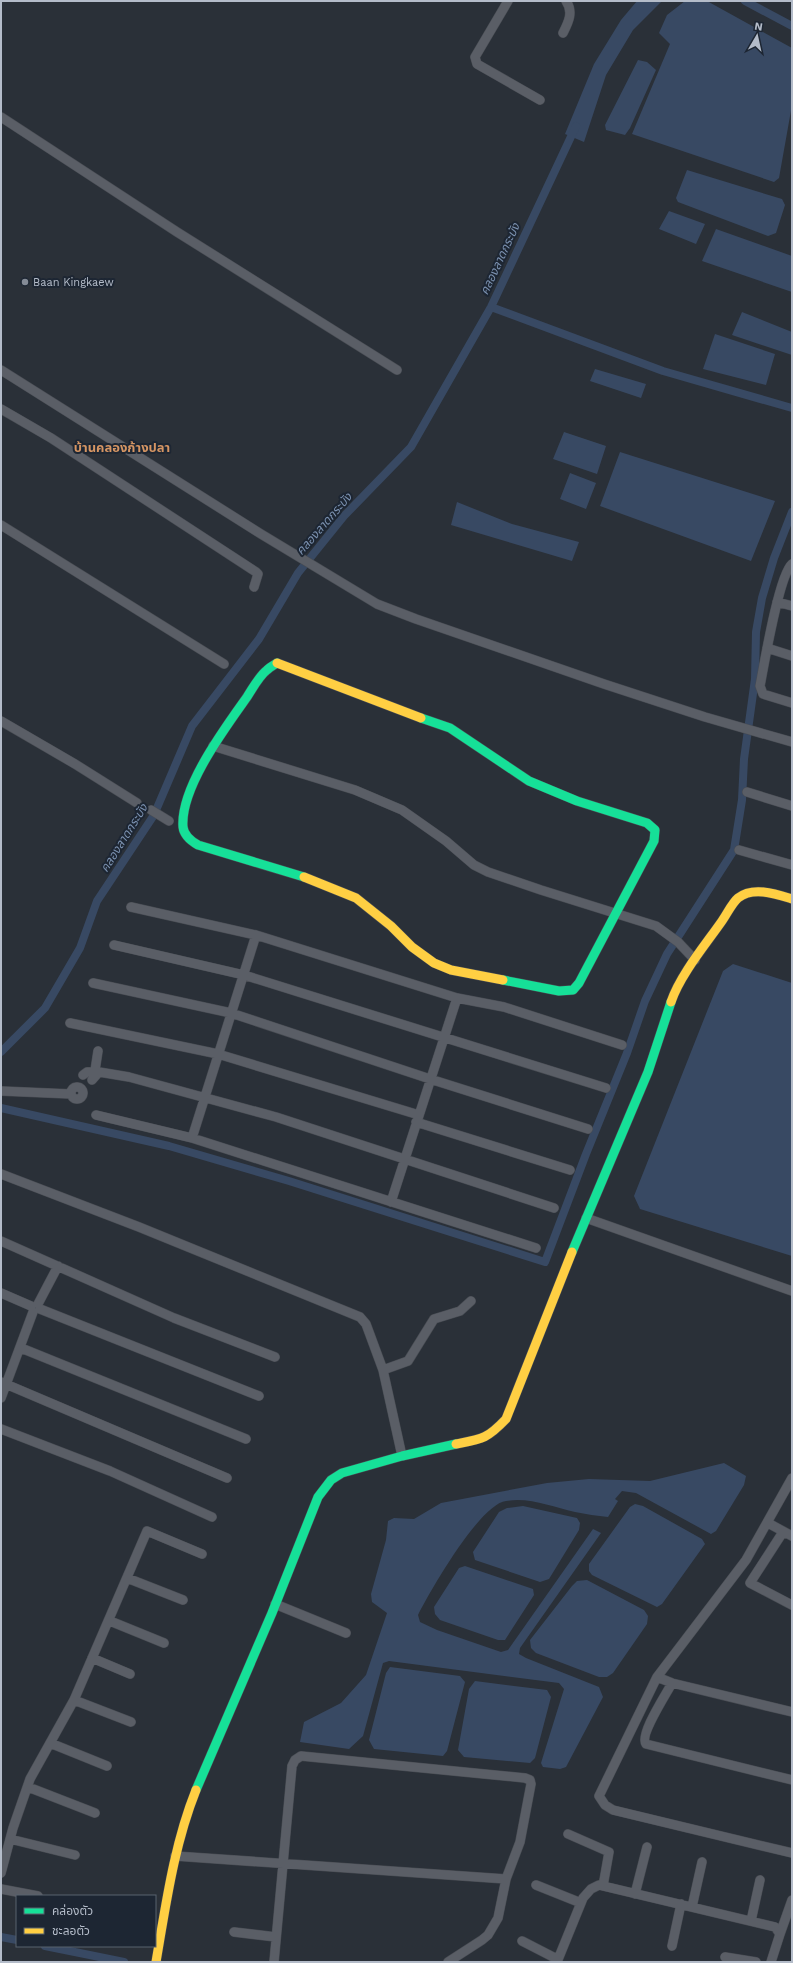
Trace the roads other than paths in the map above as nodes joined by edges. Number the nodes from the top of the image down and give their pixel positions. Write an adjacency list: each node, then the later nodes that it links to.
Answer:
1 (508, 1): 4 (street)
2 (566, 1): 3 (street)
3 (563, 33)
4 (540, 100)
5 (1, 117): 7 (street)
6 (1, 370): 19 (street)
7 (397, 370)
8 (1, 409): 11 (street)
9 (1, 525): 16 (street)
10 (792, 564): 12 (street)
11 (254, 588)
12 (777, 602): 13 (street); 14 (street)
13 (792, 606)
14 (767, 648): 15 (street); 17 (street)
15 (792, 656)
16 (224, 664)
17 (792, 703)
18 (1, 721): 22 (street)
19 (789, 741)
20 (213, 746): 30 (street); 30 (street); 30 (street)
21 (746, 792): 23 (street)
22 (138, 803)
23 (792, 806)
24 (150, 810): 25 (street)
25 (169, 821)
26 (739, 850): 27 (street)
27 (792, 865)
28 (792, 899): 33 (street)
29 (131, 907): 31 (street)
30 (616, 914): 33 (street)
31 (256, 935): 34 (street); 36 (street)
32 (114, 945): 34 (street)
33 (695, 960): 57 (street)
34 (244, 975): 37 (street); 39 (street)
35 (93, 983): 37 (street)
36 (457, 998): 39 (street); 40 (street)
37 (231, 1013): 42 (street); 43 (street)
38 (70, 1023): 42 (street)
39 (444, 1038): 43 (street); 45 (street)
40 (622, 1045)
41 (98, 1051): 44 (street)
42 (218, 1054): 47 (street); 49 (street)
43 (430, 1079): 49 (street); 50 (street)
44 (86, 1082): 46 (street); 47 (street)
45 (606, 1088)
46 (1, 1090)
47 (204, 1097): 51 (street); 52 (street)
48 (96, 1115): 51 (street)
49 (418, 1118): 52 (street); 53 (street)
50 (588, 1129)
51 (192, 1138): 55 (street)
52 (404, 1159): 55 (street); 56 (street)
53 (570, 1170)
54 (1, 1174): 67 (street)
55 (391, 1202): 59 (street)
56 (554, 1208)
57 (586, 1218): 61 (street); 73 (street)
58 (1, 1241): 60 (street)
59 (536, 1248)
60 (58, 1266): 64 (street); 66 (street)
61 (792, 1291)
62 (1, 1293): 64 (street)
63 (471, 1300): 67 (street)
64 (35, 1308): 65 (street); 69 (street)
65 (21, 1348): 68 (street); 72 (street)
66 (275, 1357)
67 (383, 1370): 73 (street)
68 (4, 1383): 70 (street); 74 (street)
69 (259, 1396)
70 (1, 1398)
71 (1, 1429): 76 (street)
72 (246, 1439)
73 (402, 1456): 83 (street)
74 (227, 1478)
75 (792, 1478): 77 (street)
76 (212, 1517)
77 (768, 1523): 78 (street); 90 (street)
78 (783, 1532): 79 (street); 84 (street)
79 (792, 1536)
80 (202, 1554): 81 (street)
81 (128, 1578): 82 (street); 85 (street)
82 (183, 1600)
83 (275, 1604): 86 (street); 105 (street)
84 (792, 1605)
85 (110, 1621): 87 (street); 88 (street)
86 (346, 1633)
87 (164, 1643)
88 (92, 1658): 89 (street); 92 (street)
89 (130, 1674)
90 (657, 1677): 91 (street); 103 (street)
91 (672, 1683): 93 (street); 97 (street)
92 (74, 1700): 94 (street); 95 (street)
93 (792, 1712)
94 (131, 1722)
95 (50, 1743): 96 (street); 98 (street)
96 (107, 1766)
97 (792, 1780)
98 (28, 1787): 99 (street); 101 (street)
99 (95, 1813)
100 (568, 1834): 112 (street)
101 (10, 1839): 104 (street); 108 (street)
102 (648, 1847): 114 (street)
103 (792, 1853)
104 (75, 1854)
105 (175, 1856): 107 (street); 127 (street)
106 (702, 1862): 119 (street)
107 (283, 1863): 109 (street); 109 (street); 123 (street)
108 (1, 1873)
109 (506, 1879): 130 (street)
110 (760, 1880): 120 (street)
111 (536, 1885): 117 (street)
112 (603, 1886): 114 (street); 117 (street)
113 (1, 1889): 115 (street)
114 (635, 1894): 118 (street)
115 (33, 1895)
116 (792, 1900): 122 (street)
117 (581, 1903): 128 (street)
118 (681, 1904): 119 (street); 125 (street)
119 (692, 1907): 120 (street)
120 (751, 1921): 122 (street)
121 (234, 1932): 123 (street)
122 (780, 1934): 132 (street)
123 (276, 1937): 129 (street)
124 (522, 1941): 128 (street)
125 (672, 1946)
126 (725, 1957): 131 (street)
127 (156, 1960)
128 (557, 1961)
129 (274, 1962)
130 (448, 1962)
131 (756, 1962)
132 (771, 1962)

